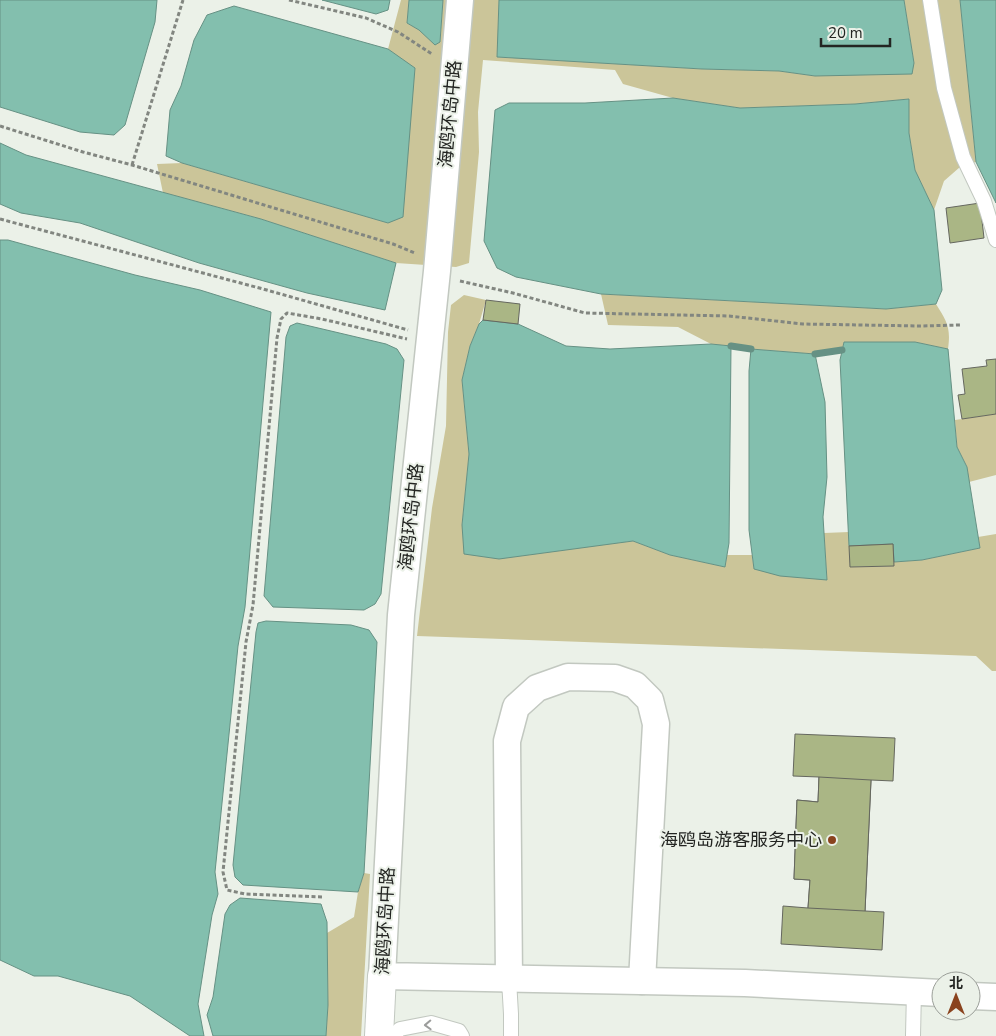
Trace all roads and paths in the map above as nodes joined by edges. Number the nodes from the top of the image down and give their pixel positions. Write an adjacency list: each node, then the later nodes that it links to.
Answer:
1 (183, 0): 7 (path)
2 (289, 0): 5 (path)
3 (460, 0): 5 (street, 海鸥环岛中路)
4 (930, 0): 9 (lane)
5 (454, 70): 10 (street, 海鸥环岛中路)
6 (0, 126): 7 (path)
7 (132, 165): 10 (path)
8 (0, 220): 12 (path)
9 (996, 240)
10 (437, 271): 11 (path); 12 (street, 海鸥环岛中路)
11 (960, 325)
12 (430, 340): 13 (path); 14 (street, 海鸥环岛中路)
13 (322, 897)
14 (382, 976): 15 (street); 21 (street, 海鸥环岛中路)
15 (509, 980): 16 (street); 16 (street); 24 (lane)
16 (642, 981): 17 (street)
17 (914, 991): 18 (street); 25 (lane)
18 (931, 992)
19 (981, 996): 20 (street)
20 (996, 997)
21 (379, 1036)
22 (393, 1036): 23 (lane, one-way to 22)
23 (462, 1036)
24 (511, 1036)
25 (913, 1036)

